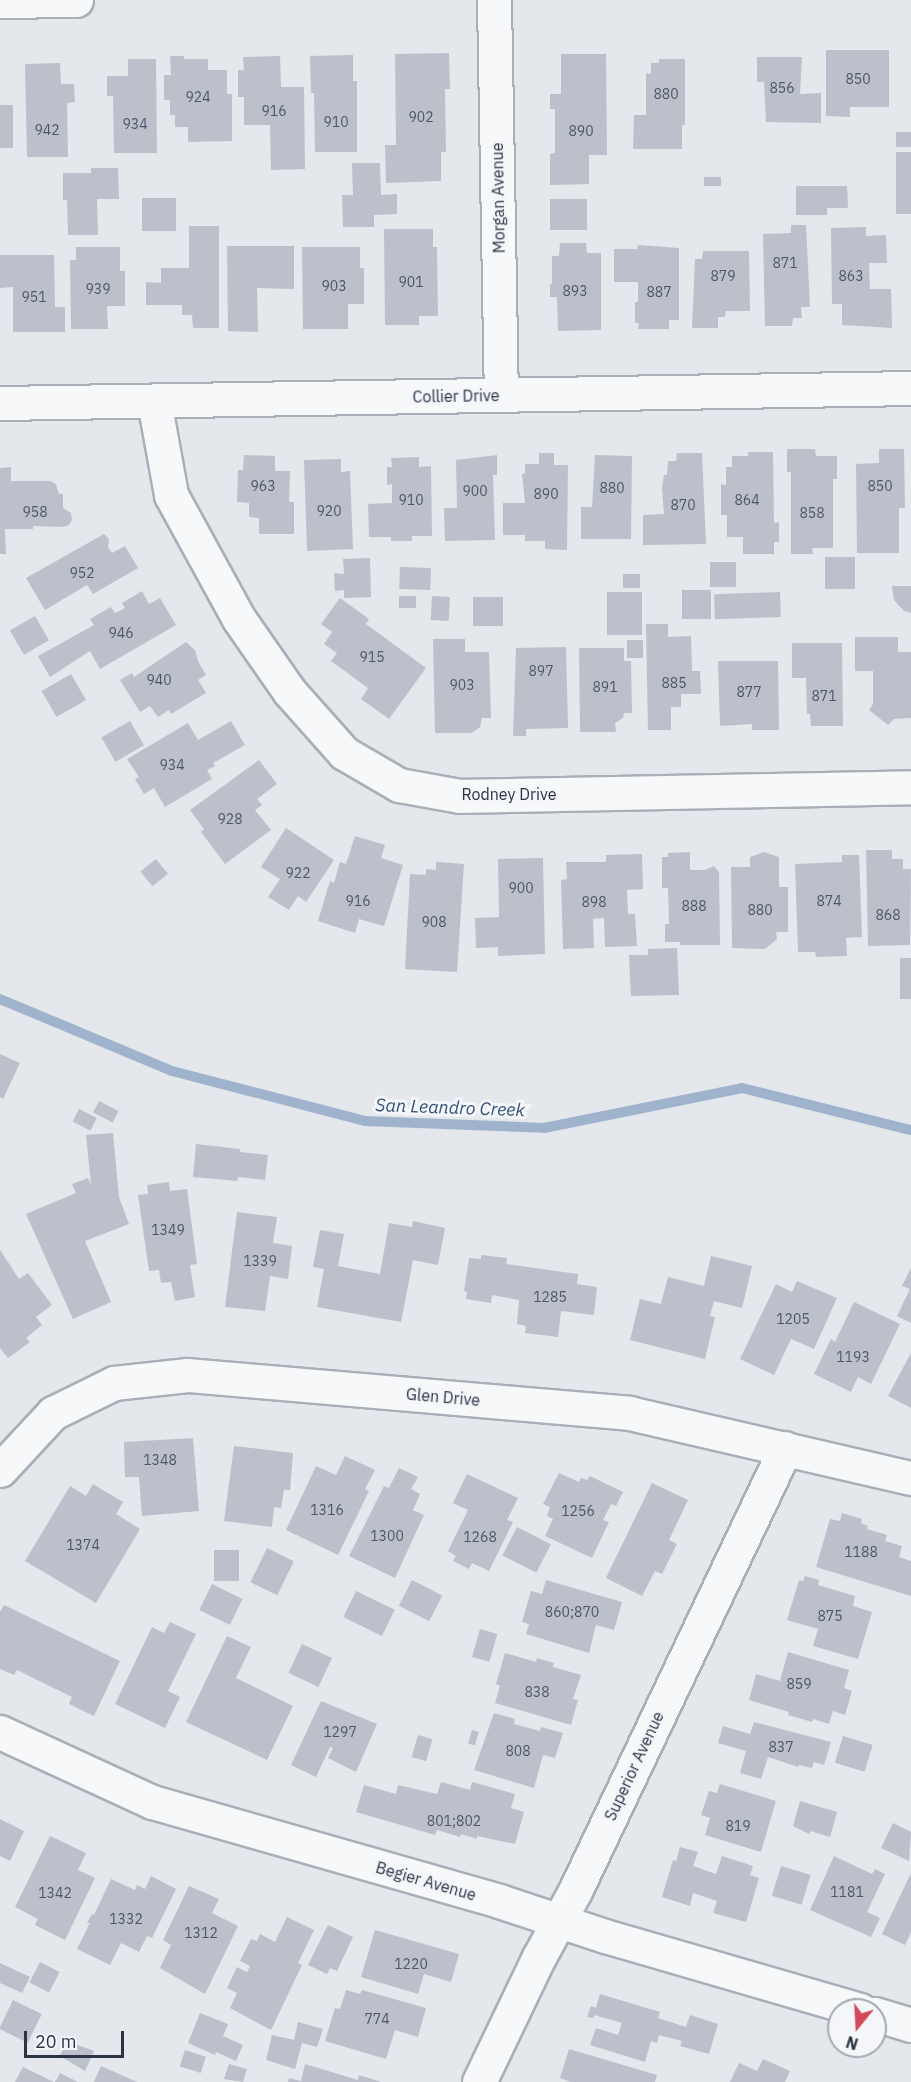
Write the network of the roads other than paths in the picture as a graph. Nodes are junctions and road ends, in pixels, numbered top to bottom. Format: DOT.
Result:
graph roads {
  1 [pos="76,0"];
  2 [pos="494,0"];
  3 [pos="0,1"];
  4 [pos="911,388"];
  5 [pos="501,395"];
  6 [pos="154,401"];
  7 [pos="0,403"];
  8 [pos="911,787"];
  9 [pos="784,1448"];
  10 [pos="0,1470"];
  11 [pos="911,1478"];
  12 [pos="0,1732"];
  13 [pos="559,1921"];
  14 [pos="827,2000"];
  15 [pos="887,2018"];
  16 [pos="911,2025"];
  17 [pos="479,2082"];
  1 -- 3 [label="street"];
  2 -- 5 [label="street, Morgan Avenue"];
  4 -- 5 [label="street, Collier Drive"];
  5 -- 6 [label="street, Collier Drive"];
  6 -- 7 [label="street, Collier Drive"];
  6 -- 8 [label="street, Rodney Drive"];
  9 -- 10 [label="street, Glen Drive"];
  9 -- 11 [label="street, Glen Drive"];
  9 -- 13 [label="street, Superior Avenue"];
  12 -- 13 [label="street, Begier Avenue"];
  13 -- 14 [label="street, Begier Avenue"];
  13 -- 17 [label="street, Superior Avenue"];
  15 -- 16 [label="street"];
}
